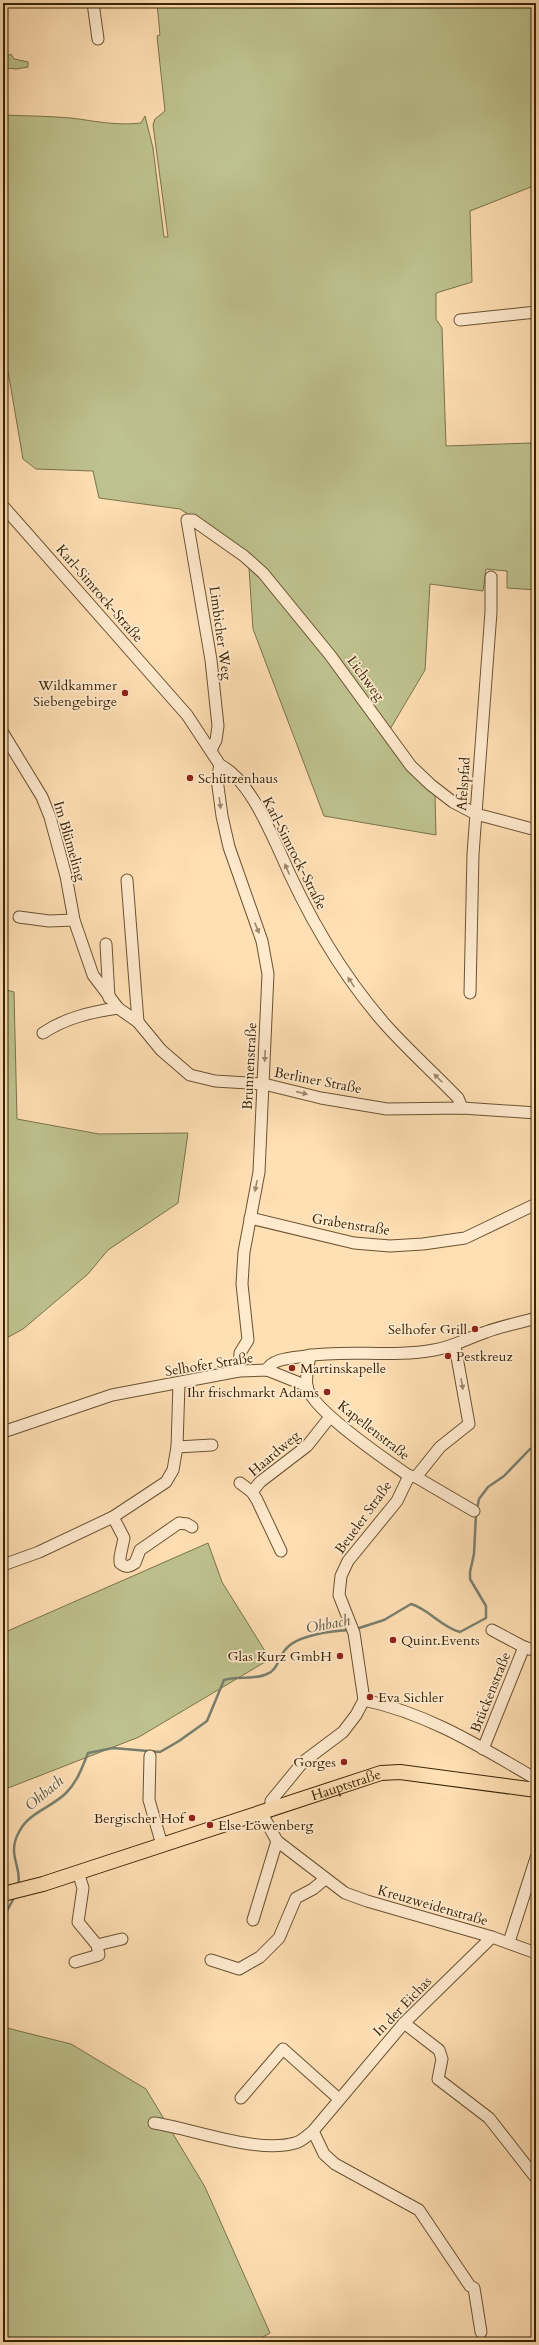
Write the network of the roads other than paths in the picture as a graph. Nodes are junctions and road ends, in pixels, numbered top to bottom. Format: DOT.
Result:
graph roads {
  1 [pos="93,3"];
  2 [pos="98,38"];
  3 [pos="536,312"];
  4 [pos="460,320"];
  5 [pos="3,506"];
  6 [pos="187,520"];
  7 [pos="491,577"];
  8 [pos="3,734"];
  9 [pos="211,750"];
  10 [pos="220,765"];
  11 [pos="476,814"];
  12 [pos="536,830"];
  13 [pos="128,880"];
  14 [pos="19,917"];
  15 [pos="74,920"];
  16 [pos="106,944"];
  17 [pos="470,993"];
  18 [pos="109,998"];
  19 [pos="118,1008"];
  20 [pos="138,1022"];
  21 [pos="43,1033"];
  22 [pos="264,1084"];
  23 [pos="464,1108"];
  24 [pos="536,1113"];
  25 [pos="536,1204"];
  26 [pos="250,1218"];
  27 [pos="536,1318"];
  28 [pos="455,1346"];
  29 [pos="310,1355"];
  30 [pos="267,1370"];
  31 [pos="239,1371"];
  32 [pos="179,1383"];
  33 [pos="307,1386"];
  34 [pos="330,1417"];
  35 [pos="3,1432"];
  36 [pos="212,1445"];
  37 [pos="177,1447"];
  38 [pos="412,1477"];
  39 [pos="240,1483"];
  40 [pos="252,1492"];
  41 [pos="474,1511"];
  42 [pos="113,1517"];
  43 [pos="192,1527"];
  44 [pos="282,1551"];
  45 [pos="3,1565"];
  46 [pos="492,1630"];
  47 [pos="524,1647"];
  48 [pos="536,1651"];
  49 [pos="364,1700"];
  50 [pos="484,1749"];
  51 [pos="150,1756"];
  52 [pos="536,1779"];
  53 [pos="536,1790"];
  54 [pos="266,1810"];
  55 [pos="277,1842"];
  56 [pos="162,1845"];
  57 [pos="536,1858"];
  58 [pos="78,1872"];
  59 [pos="325,1879"];
  60 [pos="6,1894"];
  61 [pos="253,1920"];
  62 [pos="492,1937"];
  63 [pos="122,1939"];
  64 [pos="509,1942"];
  65 [pos="97,1945"];
  66 [pos="536,1954"];
  67 [pos="211,1960"];
  68 [pos="75,1962"];
  69 [pos="404,2023"];
  70 [pos="241,2098"];
  71 [pos="339,2099"];
  72 [pos="154,2123"];
  73 [pos="313,2131"];
  74 [pos="536,2178"];
  75 [pos="481,2332"];
  1 -- 2 [label="street"];
  3 -- 4 [label="street"];
  5 -- 9 [label="street, Karl-Simrock-Straße"];
  6 -- 9 [label="street, Limbicher Weg"];
  6 -- 11 [label="street, Lichweg"];
  7 -- 11 [label="street, Afelspfad"];
  8 -- 15 [label="street, Im Blümeling"];
  9 -- 10 [label="street, Karl-Simrock-Straße"];
  10 -- 22 [label="street, Brunnenstraße, one-way"];
  23 -- 10 [label="street, Karl-Simrock-Straße, one-way"];
  11 -- 12 [label="street, Lichweg"];
  11 -- 17 [label="street, Afelspfad"];
  13 -- 20 [label="street"];
  14 -- 15 [label="street"];
  15 -- 18 [label="street, Im Blümeling"];
  16 -- 18 [label="street"];
  18 -- 19 [label="street, Im Blümeling"];
  19 -- 20 [label="street, Berliner Straße"];
  19 -- 21 [label="street"];
  20 -- 22 [label="street, Berliner Straße"];
  22 -- 23 [label="street, Berliner Straße, one-way"];
  22 -- 26 [label="street, Brunnenstraße, one-way"];
  23 -- 24 [label="street, Berliner Straße"];
  25 -- 26 [label="street, Grabenstraße"];
  26 -- 31 [label="street, Brunnenstraße"];
  27 -- 28 [label="street, Selhofer Straße"];
  28 -- 29 [label="street, Selhofer Straße"];
  28 -- 38 [label="street, Beueler Straße, one-way"];
  29 -- 30 [label="street, Selhofer Straße"];
  29 -- 33 [label="street"];
  30 -- 31 [label="street, Selhofer Straße"];
  30 -- 33 [label="street"];
  31 -- 32 [label="street, Selhofer Straße"];
  32 -- 35 [label="street, Selhofer Straße"];
  32 -- 37 [label="street"];
  33 -- 34 [label="street, Kapellenstraße"];
  34 -- 38 [label="street, Kapellenstraße"];
  34 -- 40 [label="street, Haardweg"];
  36 -- 37 [label="street"];
  37 -- 42 [label="street"];
  38 -- 41 [label="street"];
  38 -- 49 [label="street, Beueler Straße"];
  39 -- 40 [label="street, Haardweg"];
  40 -- 44 [label="street, Haardweg"];
  42 -- 43 [label="street"];
  42 -- 45 [label="street"];
  46 -- 47 [label="street, Brückenstraße"];
  47 -- 48 [label="street, Brückenstraße"];
  47 -- 50 [label="street, Brückenstraße"];
  49 -- 50 [label="street"];
  49 -- 54 [label="street"];
  50 -- 52 [label="street"];
  51 -- 56 [label="street"];
  53 -- 54 [label="main road, Hauptstraße"];
  54 -- 55 [label="street, Kreuzweidenstraße"];
  54 -- 56 [label="main road, Hauptstraße"];
  55 -- 59 [label="street, Kreuzweidenstraße"];
  55 -- 61 [label="street"];
  56 -- 58 [label="main road, Hauptstraße"];
  57 -- 64 [label="street"];
  58 -- 60 [label="main road, Hauptstraße"];
  58 -- 65 [label="street"];
  59 -- 62 [label="street, Kreuzweidenstraße"];
  59 -- 67 [label="street"];
  62 -- 64 [label="street, Kreuzweidenstraße"];
  62 -- 69 [label="street, In der Eichas"];
  63 -- 65 [label="street"];
  64 -- 66 [label="street, Kreuzweidenstraße"];
  65 -- 68 [label="street"];
  69 -- 71 [label="street, In der Eichas"];
  69 -- 74 [label="street"];
  70 -- 71 [label="street"];
  71 -- 73 [label="street, In der Eichas"];
  72 -- 73 [label="street, In der Eichas"];
  73 -- 75 [label="street"];
}
